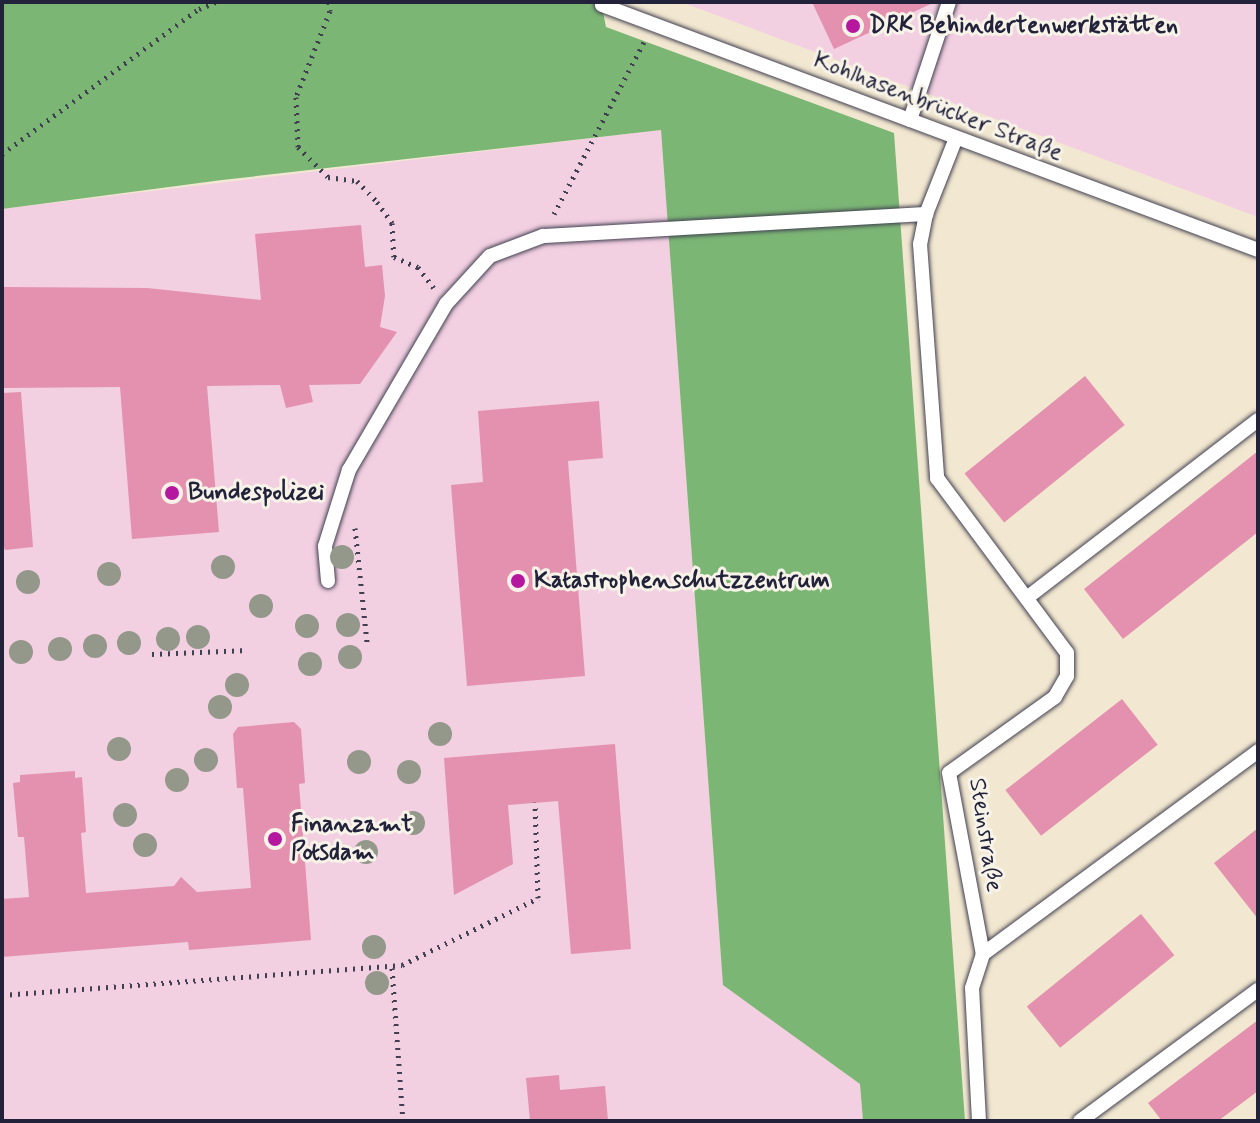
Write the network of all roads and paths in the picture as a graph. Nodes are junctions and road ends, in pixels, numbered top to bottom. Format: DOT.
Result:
graph roads {
  1 [pos="216,2"];
  2 [pos="329,2"];
  3 [pos="949,2"];
  4 [pos="602,5"];
  5 [pos="653,24"];
  6 [pos="910,120"];
  7 [pos="956,138"];
  8 [pos="2,154"];
  9 [pos="926,214"];
  10 [pos="543,236"];
  11 [pos="1258,250"];
  12 [pos="446,304"];
  13 [pos="1258,420"];
  14 [pos="354,516"];
  15 [pos="328,581"];
  16 [pos="1028,597"];
  17 [pos="367,643"];
  18 [pos="248,650"];
  19 [pos="152,654"];
  20 [pos="1258,751"];
  21 [pos="535,802"];
  22 [pos="983,954"];
  23 [pos="392,968"];
  24 [pos="1258,990"];
  25 [pos="2,995"];
  26 [pos="403,1121"];
  27 [pos="979,1121"];
  28 [pos="1080,1121"];
  1 -- 8 [label="path"];
  2 -- 12 [label="path"];
  3 -- 6 [label="lane"];
  4 -- 5 [label="lane, Kohlhasenbrücker Straße"];
  5 -- 6 [label="lane, Kohlhasenbrücker Straße"];
  5 -- 10 [label="path"];
  6 -- 7 [label="lane, Kohlhasenbrücker Straße"];
  7 -- 9 [label="lane, Steinstraße"];
  7 -- 11 [label="lane, Kohlhasenbrücker Straße"];
  9 -- 10 [label="lane"];
  9 -- 16 [label="lane, Steinstraße"];
  10 -- 12 [label="lane"];
  12 -- 15 [label="lane"];
  13 -- 16 [label="lane"];
  14 -- 17 [label="path"];
  16 -- 22 [label="lane, Steinstraße"];
  18 -- 19 [label="path"];
  20 -- 22 [label="lane"];
  21 -- 23 [label="path"];
  22 -- 27 [label="lane, Steinstraße"];
  23 -- 25 [label="path"];
  23 -- 26 [label="path"];
  24 -- 28 [label="lane"];
}
